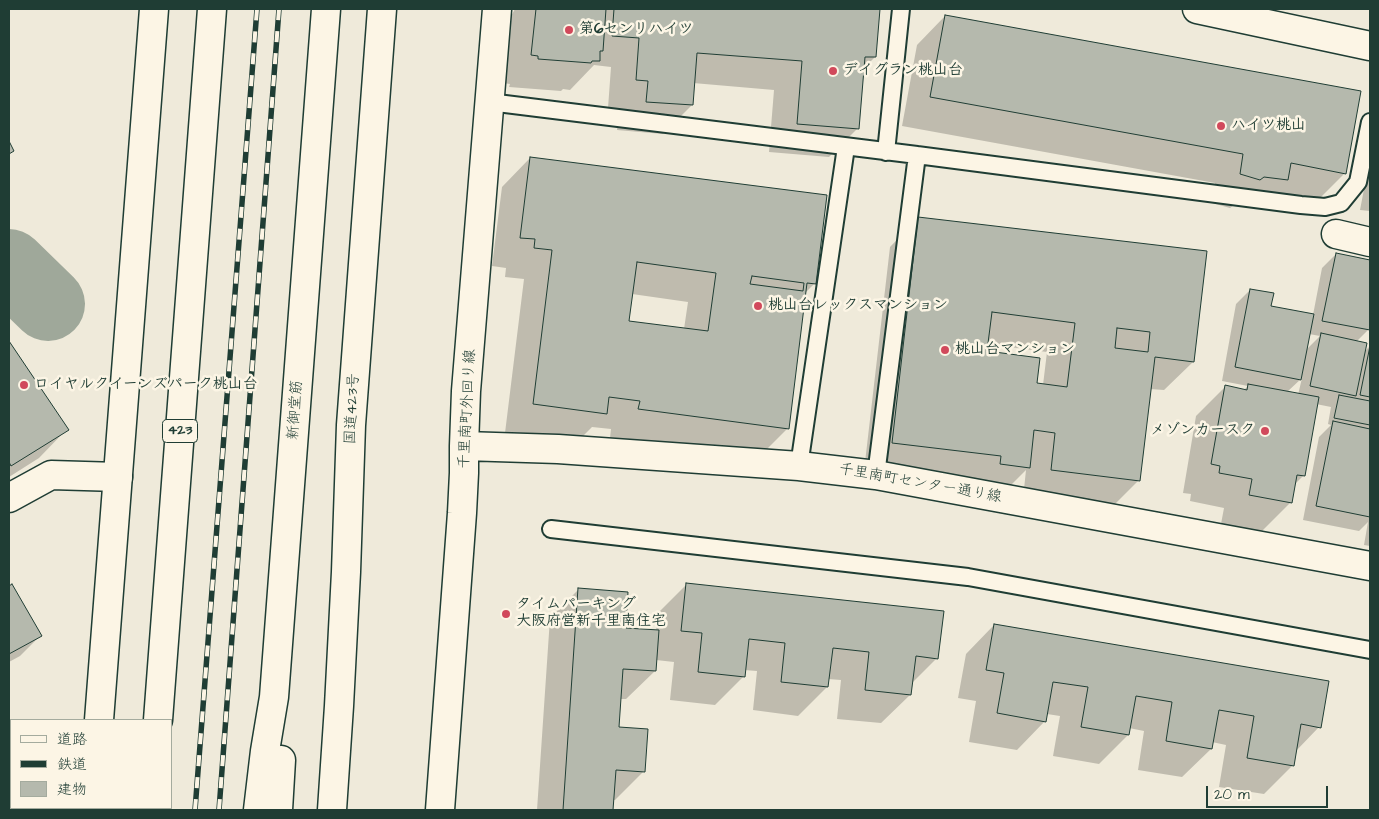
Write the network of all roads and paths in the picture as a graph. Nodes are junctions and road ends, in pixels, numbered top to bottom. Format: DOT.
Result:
graph roads {
  1 [pos="154,9"];
  2 [pos="212,9"];
  3 [pos="326,9"];
  4 [pos="382,9"];
  5 [pos="497,9"];
  6 [pos="901,9"];
  7 [pos="1196,9"];
  8 [pos="1370,46"];
  9 [pos="489,102"];
  10 [pos="1370,122"];
  11 [pos="846,147"];
  12 [pos="886,152"];
  13 [pos="917,155"];
  14 [pos="1336,234"];
  15 [pos="1370,242"];
  16 [pos="464,446"];
  17 [pos="799,466"];
  18 [pos="876,475"];
  19 [pos="118,477"];
  20 [pos="9,498"];
  21 [pos="551,529"];
  22 [pos="1370,566"];
  23 [pos="1370,650"];
  24 [pos="274,697"];
  25 [pos="99,719"];
  26 [pos="158,719"];
  27 [pos="258,810"];
  28 [pos="278,810"];
  29 [pos="332,810"];
  30 [pos="440,810"];
  1 -- 19 [label="main road"];
  2 -- 26 [label="main road, 423"];
  3 -- 24 [label="main road, 新御堂筋"];
  4 -- 29 [label="main road, 国道423号"];
  5 -- 9 [label="main road, 千里南町外回り線"];
  6 -- 12 [label="lane"];
  7 -- 8 [label="main road"];
  9 -- 11 [label="lane"];
  9 -- 16 [label="main road, 千里南町外回り線"];
  10 -- 13 [label="lane"];
  11 -- 12 [label="lane"];
  11 -- 17 [label="lane"];
  12 -- 13 [label="lane"];
  13 -- 18 [label="lane"];
  14 -- 15 [label="main road"];
  16 -- 17 [label="main road, 千里南町センター通り線"];
  16 -- 30 [label="main road, 千里南町外回り線"];
  17 -- 18 [label="main road, 千里南町センター通り線"];
  18 -- 22 [label="main road, 千里南町センター通り線"];
  19 -- 20 [label="main road"];
  19 -- 25 [label="main road"];
  21 -- 23 [label="lane"];
  24 -- 27 [label="main road, 新御堂筋"];
  24 -- 28 [label="main road"];
}
